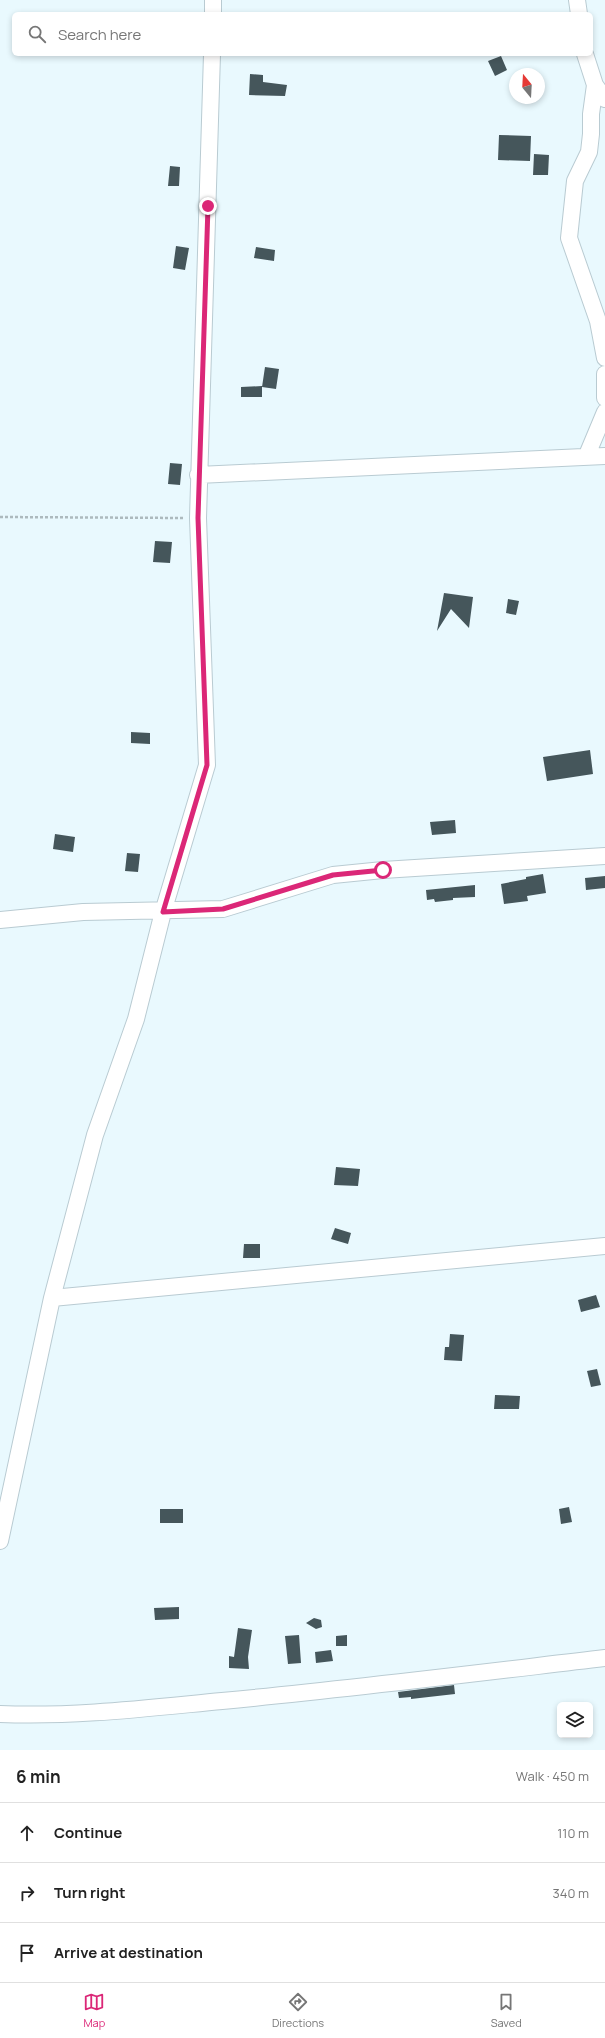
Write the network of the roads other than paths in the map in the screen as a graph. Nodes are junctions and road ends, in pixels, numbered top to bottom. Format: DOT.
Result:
graph roads {
  1 [pos="213,0"];
  2 [pos="577,0"];
  3 [pos="212,12"];
  4 [pos="579,12"];
  5 [pos="212,56"];
  6 [pos="586,56"];
  7 [pos="595,85"];
  8 [pos="605,99"];
  9 [pos="605,358"];
  10 [pos="605,374"];
  11 [pos="605,398"];
  12 [pos="605,412"];
  13 [pos="587,455"];
  14 [pos="605,456"];
  15 [pos="198,476"];
  16 [pos="605,856"];
  17 [pos="163,912"];
  18 [pos="0,920"];
  19 [pos="605,1246"];
  20 [pos="52,1298"];
  21 [pos="0,1541"];
  22 [pos="605,1658"];
  23 [pos="0,1714"];
  1 -- 3 [label="street"];
  2 -- 4 [label="street"];
  5 -- 15 [label="street"];
  6 -- 7 [label="street"];
  7 -- 8 [label="street"];
  7 -- 9 [label="street"];
  10 -- 11 [label="street"];
  12 -- 13 [label="street"];
  13 -- 14 [label="street"];
  13 -- 15 [label="street"];
  15 -- 17 [label="street"];
  16 -- 17 [label="street"];
  17 -- 18 [label="street"];
  17 -- 20 [label="street"];
  19 -- 20 [label="street"];
  20 -- 21 [label="street"];
  22 -- 23 [label="street"];
}
